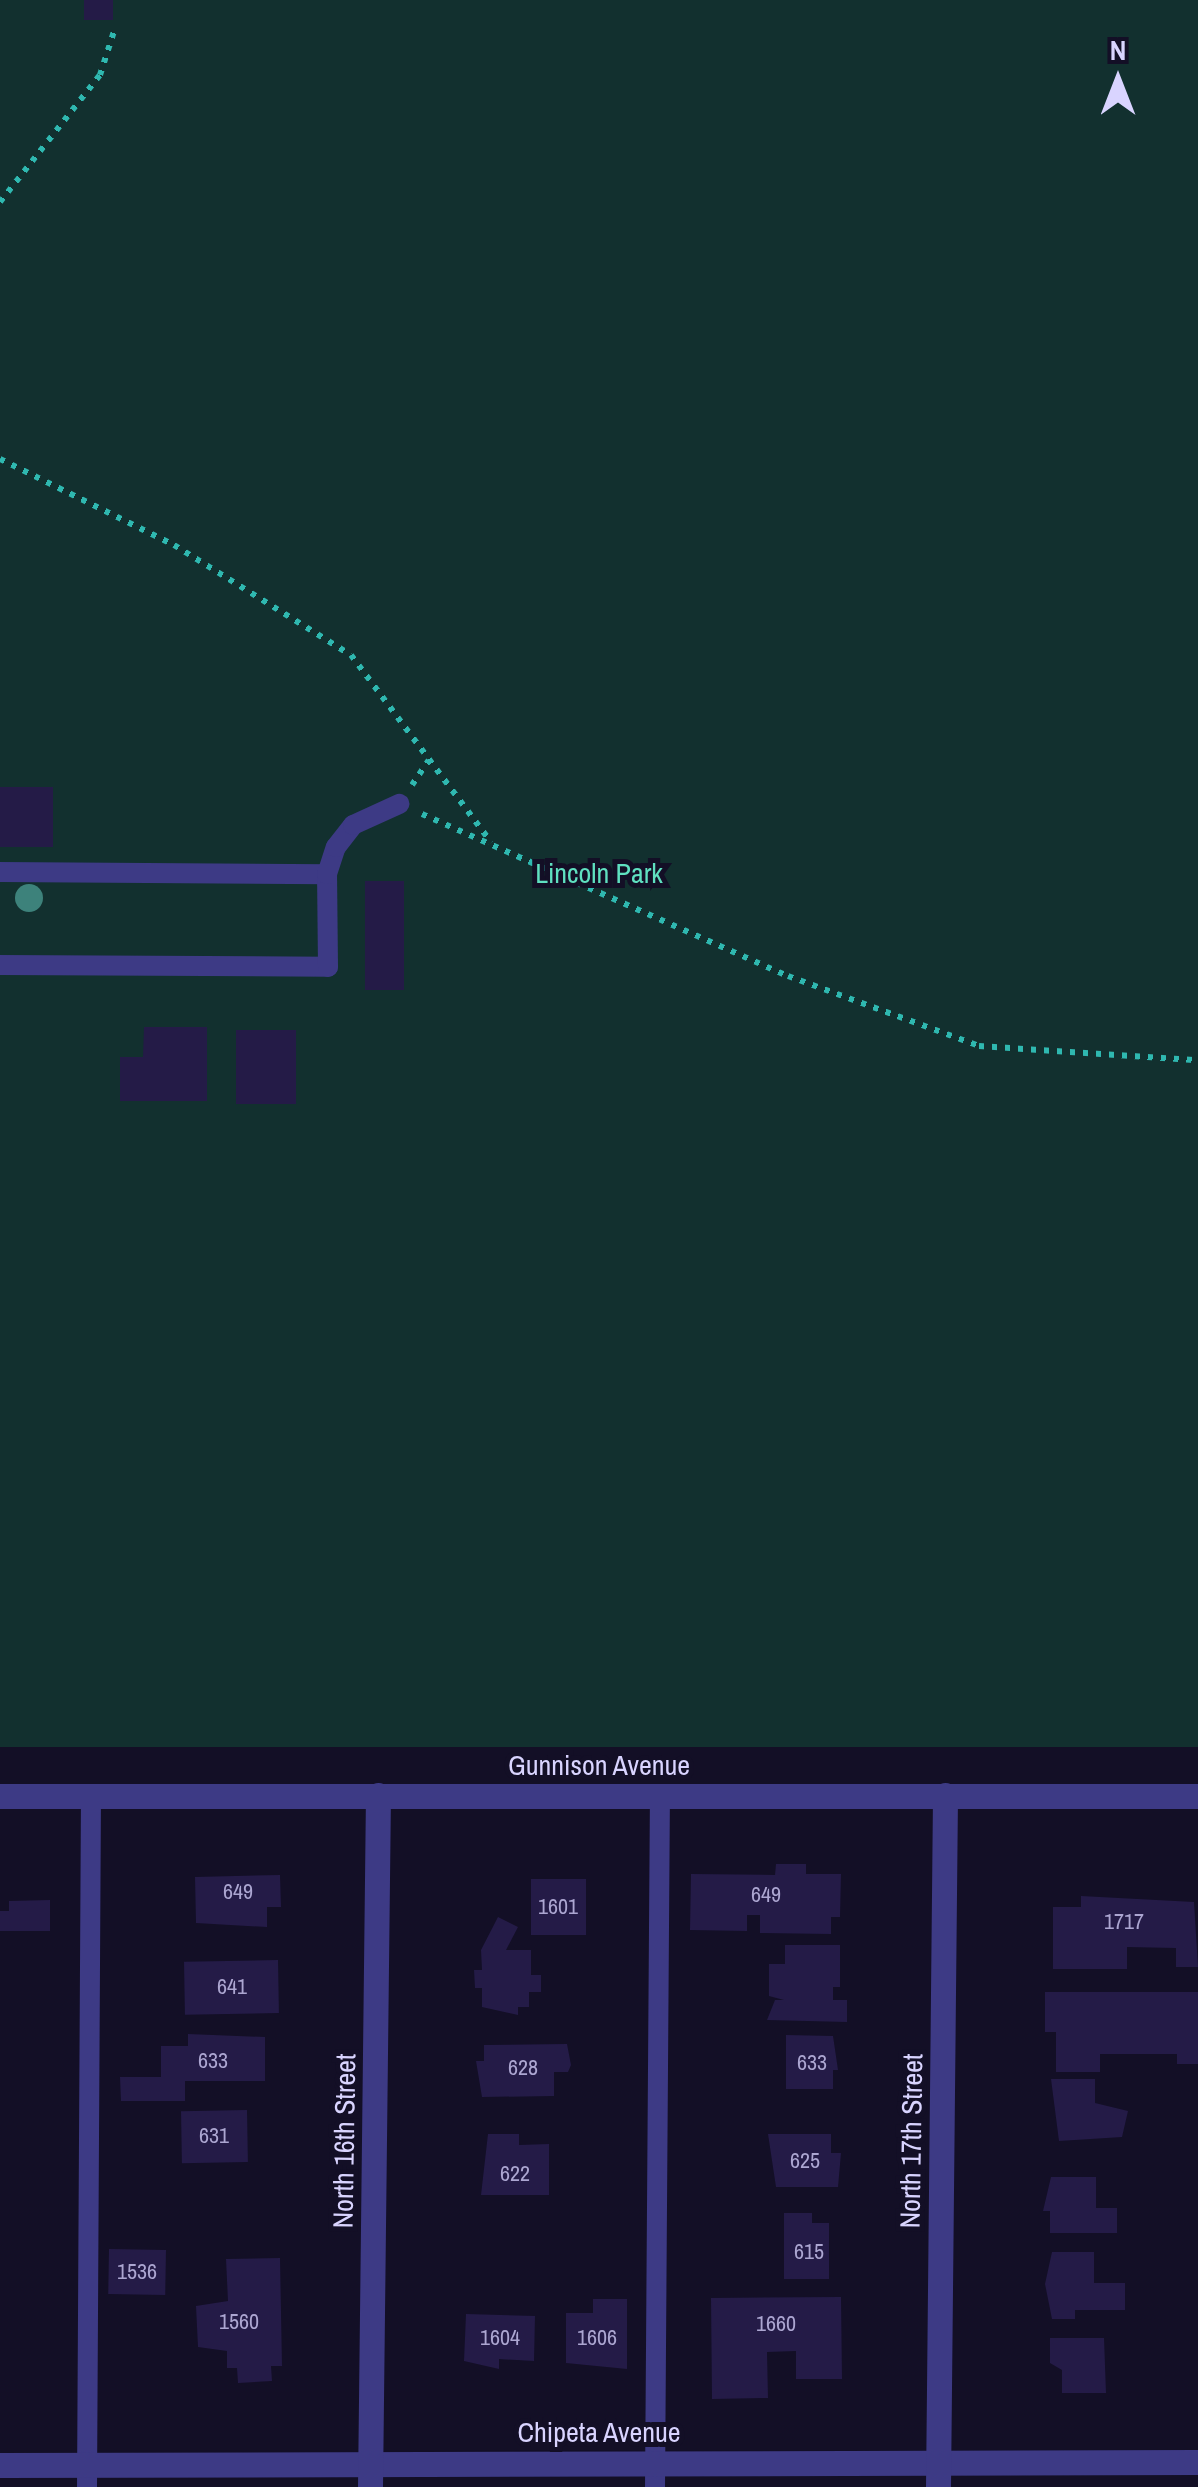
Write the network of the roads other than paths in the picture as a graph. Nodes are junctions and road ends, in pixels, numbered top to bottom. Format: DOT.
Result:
graph roads {
  1 [pos="399,804"];
  2 [pos="0,872"];
  3 [pos="327,874"];
  4 [pos="0,965"];
  5 [pos="378,1795"];
  6 [pos="660,1795"];
  7 [pos="945,1795"];
  8 [pos="0,1796"];
  9 [pos="91,1796"];
  10 [pos="1198,1796"];
  11 [pos="1198,2462"];
  12 [pos="0,2465"];
  13 [pos="655,2474"];
  14 [pos="370,2475"];
  15 [pos="87,2476"];
  16 [pos="938,2476"];
  1 -- 3 [label="lane"];
  2 -- 3 [label="lane"];
  3 -- 4 [label="lane"];
  5 -- 6 [label="street, Gunnison Avenue"];
  5 -- 9 [label="street, Gunnison Avenue"];
  5 -- 14 [label="street, North 16th Street"];
  6 -- 7 [label="street, Gunnison Avenue"];
  6 -- 13 [label="lane"];
  7 -- 10 [label="street, Gunnison Avenue"];
  7 -- 16 [label="street, North 17th Street"];
  8 -- 9 [label="street, Gunnison Avenue"];
  9 -- 15 [label="lane"];
  11 -- 16 [label="street, Chipeta Avenue"];
  12 -- 15 [label="street, Chipeta Avenue"];
  13 -- 14 [label="street, Chipeta Avenue"];
  13 -- 16 [label="street, Chipeta Avenue"];
  14 -- 15 [label="street, Chipeta Avenue"];
}
